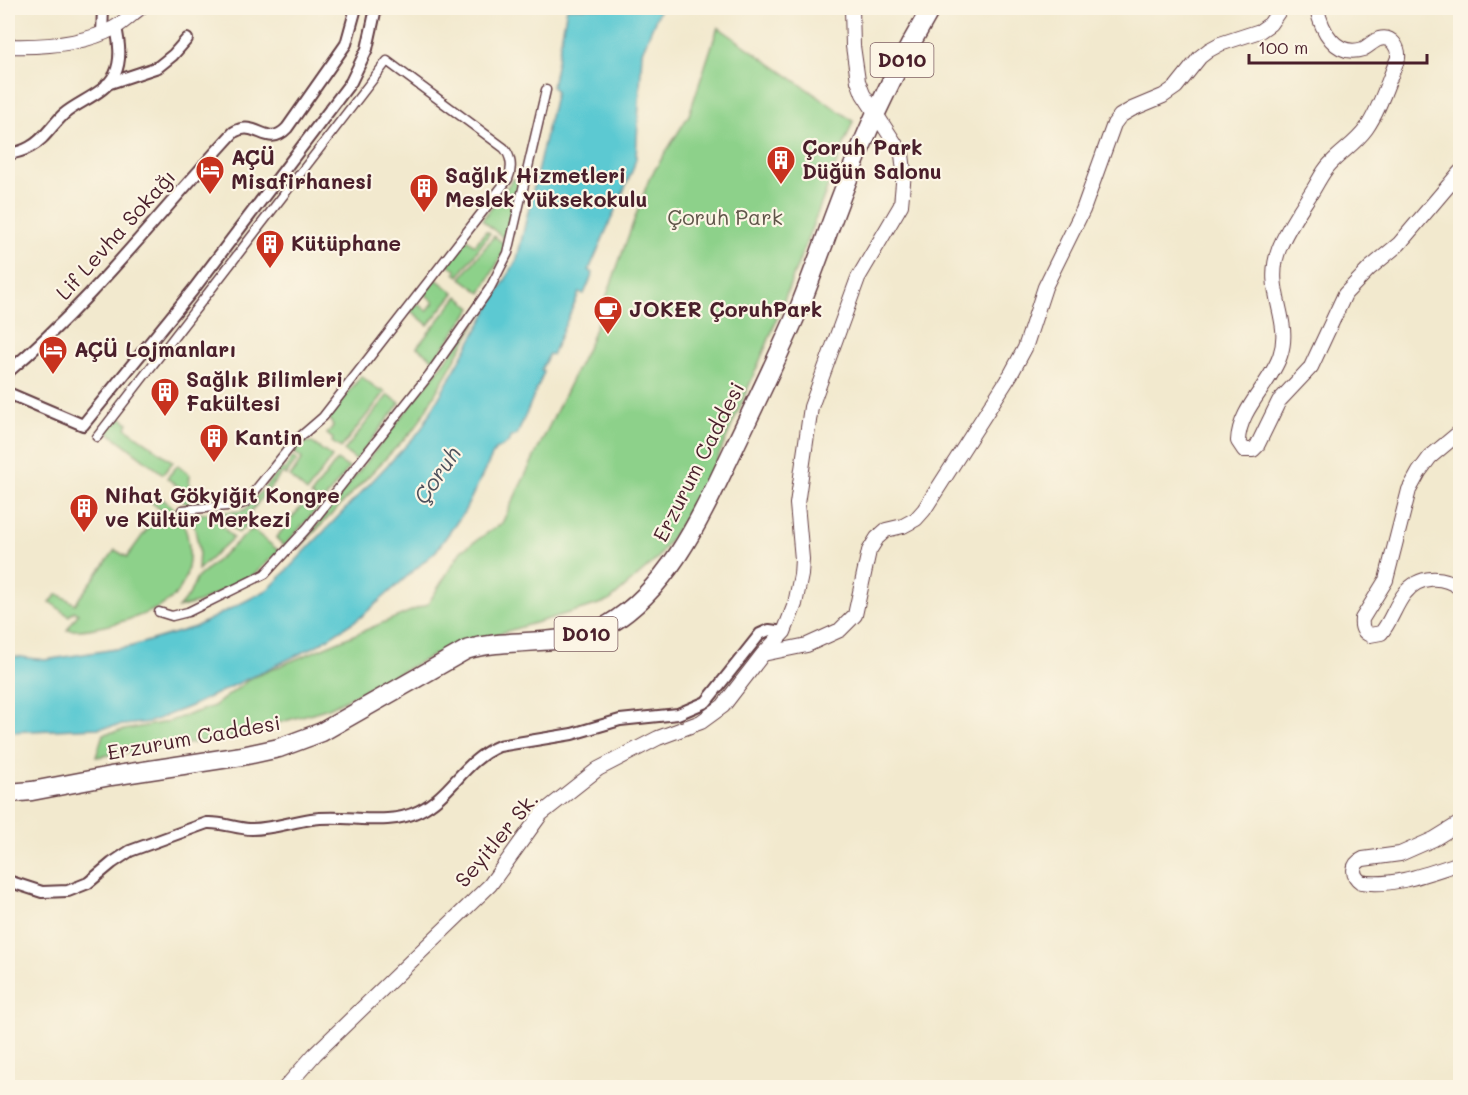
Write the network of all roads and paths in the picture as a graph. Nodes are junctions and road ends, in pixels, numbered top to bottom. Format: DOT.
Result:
graph roads {
  1 [pos="103,8"];
  2 [pos="140,8"];
  3 [pos="356,8"];
  4 [pos="376,8"];
  5 [pos="852,8"];
  6 [pos="931,8"];
  7 [pos="1281,8"];
  8 [pos="1317,8"];
  9 [pos="116,27"];
  10 [pos="102,34"];
  11 [pos="187,39"];
  12 [pos="8,46"];
  13 [pos="107,84"];
  14 [pos="546,90"];
  15 [pos="876,114"];
  16 [pos="8,154"];
  17 [pos="1461,172"];
  18 [pos="8,372"];
  19 [pos="8,393"];
  20 [pos="1461,432"];
  21 [pos="97,437"];
  22 [pos="182,510"];
  23 [pos="1461,588"];
  24 [pos="159,612"];
  25 [pos="784,632"];
  26 [pos="763,654"];
  27 [pos="8,793"];
  28 [pos="1461,824"];
  29 [pos="1461,863"];
  30 [pos="8,881"];
  31 [pos="285,1088"];
  1 -- 10 [label="street"];
  2 -- 9 [label="street"];
  3 -- 18 [label="street, Lif Levha Sokağı"];
  4 -- 19 [label="street"];
  5 -- 15 [label="street"];
  6 -- 15 [label="main road, D010"];
  7 -- 26 [label="street"];
  8 -- 17 [label="street"];
  9 -- 10 [label="street"];
  9 -- 13 [label="street"];
  10 -- 12 [label="street"];
  11 -- 13 [label="street"];
  13 -- 16 [label="street"];
  14 -- 24 [label="street"];
  15 -- 25 [label="street"];
  15 -- 27 [label="main road, Erzurum Caddesi / D010"];
  20 -- 23 [label="street"];
  21 -- 22 [label="street"];
  25 -- 26 [label="street, Seyitler Sk."];
  25 -- 30 [label="street"];
  26 -- 31 [label="street, Seyitler Sk."];
  28 -- 29 [label="street"];
}
